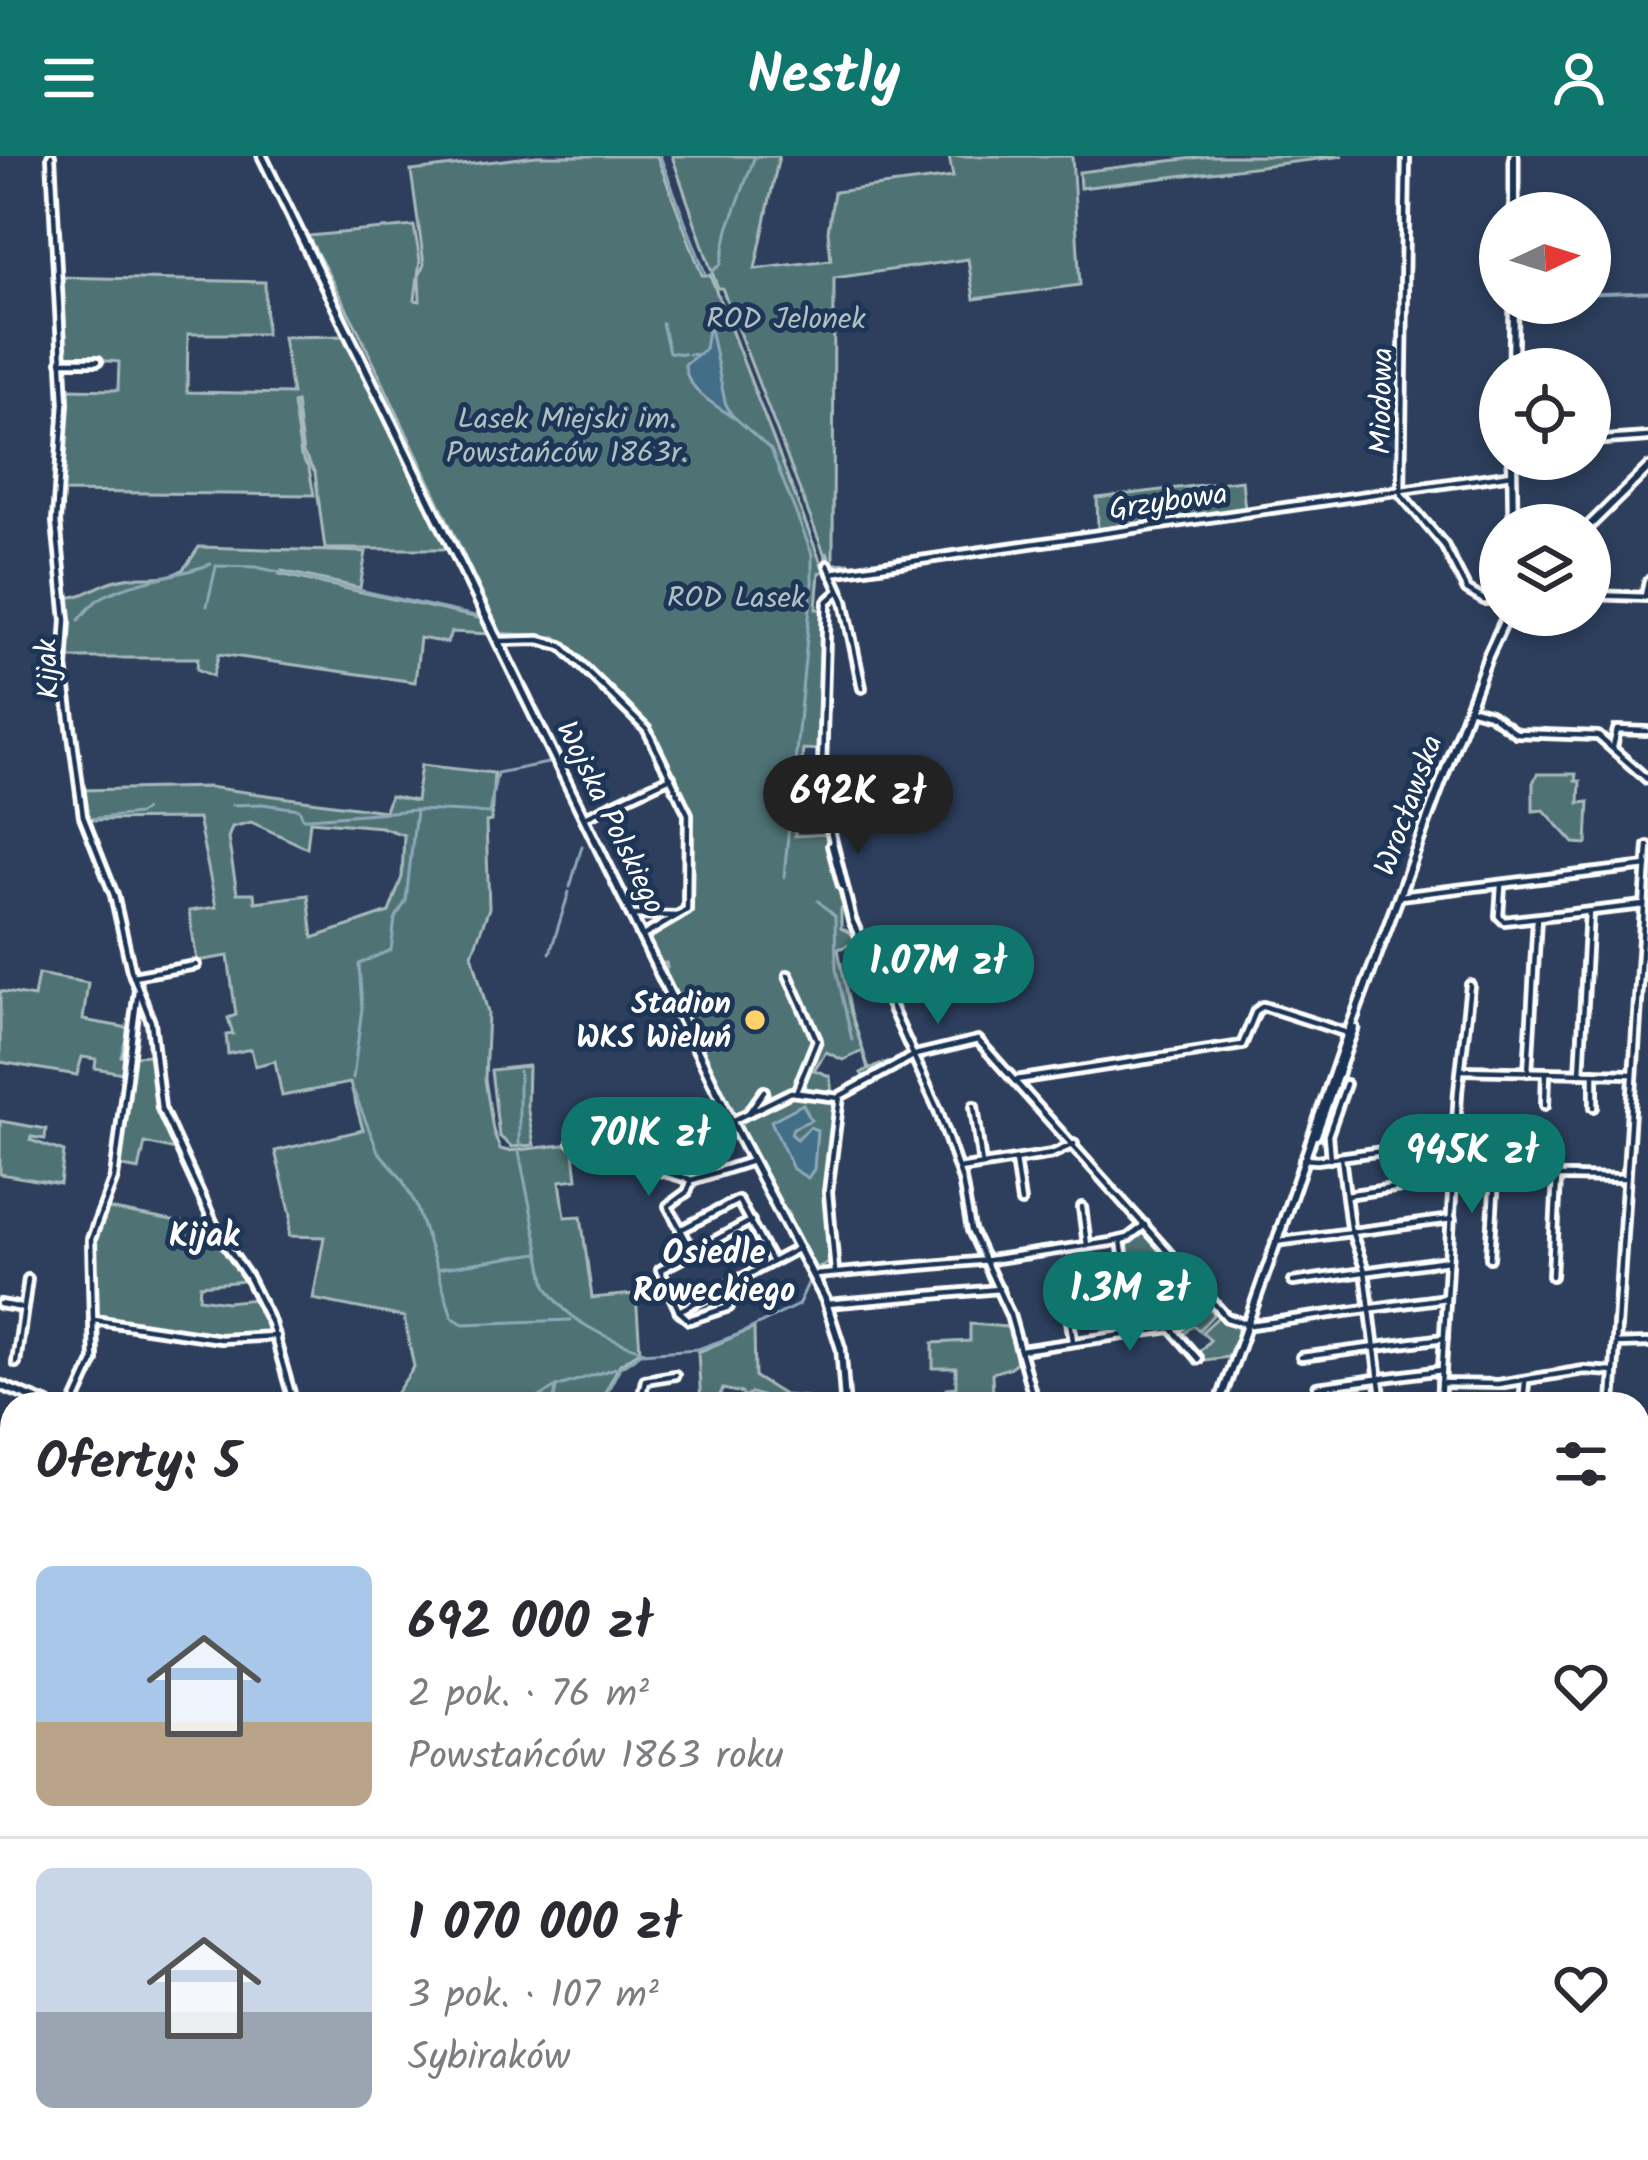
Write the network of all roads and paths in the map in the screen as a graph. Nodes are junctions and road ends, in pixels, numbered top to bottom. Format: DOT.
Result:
graph roads {
  1 [pos="51,156"];
  2 [pos="262,156"];
  3 [pos="1406,156"];
  4 [pos="1514,156"];
  5 [pos="1514,192"];
  6 [pos="61,361"];
  7 [pos="98,362"];
  8 [pos="1648,437"];
  9 [pos="1611,440"];
  10 [pos="1648,468"];
  11 [pos="1479,479"];
  12 [pos="1401,490"];
  13 [pos="1611,504"];
  14 [pos="1648,580"];
  15 [pos="839,591"];
  16 [pos="1611,596"];
  17 [pos="1479,597"];
  18 [pos="1647,597"];
  19 [pos="1498,636"];
  20 [pos="499,640"];
  21 [pos="862,688"];
  22 [pos="1469,708"];
  23 [pos="1646,731"];
  24 [pos="1612,748"];
  25 [pos="670,777"];
  26 [pos="1648,780"];
  27 [pos="585,818"];
  28 [pos="1648,846"];
  29 [pos="1647,866"];
  30 [pos="1501,886"];
  31 [pos="1400,896"];
  32 [pos="1644,905"];
  33 [pos="1589,912"];
  34 [pos="632,915"];
  35 [pos="682,916"];
  36 [pos="1537,918"];
  37 [pos="642,936"];
  38 [pos="196,965"];
  39 [pos="788,975"];
  40 [pos="133,976"];
  41 [pos="1470,985"];
  42 [pos="138,989"];
  43 [pos="1348,1036"];
  44 [pos="1634,1037"];
  45 [pos="1645,1038"];
  46 [pos="914,1055"];
  47 [pos="1462,1070"];
  48 [pos="1528,1072"];
  49 [pos="1546,1072"];
  50 [pos="1580,1072"];
  51 [pos="1594,1073"];
  52 [pos="1632,1074"];
  53 [pos="1016,1080"];
  54 [pos="1334,1085"];
  55 [pos="764,1091"];
  56 [pos="796,1092"];
  57 [pos="839,1098"];
  58 [pos="1544,1105"];
  59 [pos="974,1106"];
  60 [pos="1594,1107"];
  61 [pos="749,1112"];
  62 [pos="732,1121"];
  63 [pos="1456,1141"];
  64 [pos="572,1142"];
  65 [pos="1074,1144"];
  66 [pos="1341,1157"];
  67 [pos="1305,1159"];
  68 [pos="1330,1159"];
  69 [pos="1015,1160"];
  70 [pos="752,1161"];
  71 [pos="982,1165"];
  72 [pos="959,1169"];
  73 [pos="1455,1175"];
  74 [pos="1495,1176"];
  75 [pos="1558,1178"];
  76 [pos="1626,1178"];
  77 [pos="692,1180"];
  78 [pos="1441,1181"];
  79 [pos="1346,1195"];
  80 [pos="1021,1202"];
  81 [pos="1082,1207"];
  82 [pos="1452,1220"];
  83 [pos="751,1221"];
  84 [pos="1144,1226"];
  85 [pos="680,1230"];
  86 [pos="1352,1234"];
  87 [pos="1121,1240"];
  88 [pos="1276,1242"];
  89 [pos="1087,1245"];
  90 [pos="799,1248"];
  91 [pos="693,1252"];
  92 [pos="1490,1258"];
  93 [pos="985,1260"];
  94 [pos="1448,1260"];
  95 [pos="772,1262"];
  96 [pos="1620,1270"];
  97 [pos="1631,1270"];
  98 [pos="835,1271"];
  99 [pos="1365,1271"];
  100 [pos="814,1276"];
  101 [pos="1552,1276"];
  102 [pos="28,1279"];
  103 [pos="1293,1282"];
  104 [pos="723,1289"];
  105 [pos="999,1289"];
  106 [pos="1446,1298"];
  107 [pos="1067,1299"];
  108 [pos="1209,1300"];
  109 [pos="0,1304"];
  110 [pos="827,1304"];
  111 [pos="23,1308"];
  112 [pos="1370,1309"];
  113 [pos="679,1311"];
  114 [pos="94,1320"];
  115 [pos="1246,1325"];
  116 [pos="1171,1328"];
  117 [pos="1133,1333"];
  118 [pos="276,1336"];
  119 [pos="1444,1338"];
  120 [pos="1072,1341"];
  121 [pos="1648,1343"];
  122 [pos="1616,1344"];
  123 [pos="1375,1347"];
  124 [pos="1021,1349"];
  125 [pos="1301,1357"];
  126 [pos="1198,1359"];
  127 [pos="16,1363"];
  128 [pos="1442,1370"];
  129 [pos="1614,1372"];
  130 [pos="675,1375"];
  131 [pos="1378,1378"];
  132 [pos="1525,1382"];
  133 [pos="1442,1383"];
  134 [pos="1318,1387"];
  135 [pos="80,1392"];
  136 [pos="291,1392"];
  137 [pos="642,1392"];
  138 [pos="844,1392"];
  139 [pos="1032,1392"];
  140 [pos="1222,1392"];
  141 [pos="1380,1392"];
  142 [pos="1441,1392"];
  143 [pos="1524,1392"];
  144 [pos="1613,1392"];
  145 [pos="886,2160"];
  146 [pos="907,2160"];
  1 -- 6 [label="street, Kijak"];
  2 -- 20 [label="street, Wojska Polskiego"];
  3 -- 12 [label="street, Miodowa"];
  4 -- 5 [label="street"];
  6 -- 7 [label="street"];
  6 -- 40 [label="street, Kijak"];
  8 -- 9 [label="street"];
  10 -- 13 [label="street"];
  11 -- 12 [label="street, Grzybowa"];
  12 -- 15 [label="street, Grzybowa"];
  12 -- 17 [label="street, Miodowa"];
  14 -- 18 [label="street"];
  15 -- 21 [label="street"];
  15 -- 46 [label="street"];
  16 -- 18 [label="street"];
  19 -- 22 [label="street, Wrocławska"];
  20 -- 25 [label="street"];
  20 -- 27 [label="street, Wojska Polskiego"];
  22 -- 24 [label="street"];
  22 -- 31 [label="street, Wrocławska"];
  23 -- 24 [label="street"];
  24 -- 26 [label="street"];
  25 -- 27 [label="street"];
  25 -- 35 [label="street"];
  27 -- 34 [label="street, Wojska Polskiego"];
  28 -- 29 [label="street"];
  29 -- 30 [label="street"];
  29 -- 32 [label="street"];
  30 -- 31 [label="street"];
  30 -- 36 [label="street"];
  31 -- 43 [label="street, Wrocławska"];
  32 -- 33 [label="street"];
  32 -- 44 [label="street"];
  33 -- 36 [label="street"];
  33 -- 50 [label="street"];
  34 -- 35 [label="street"];
  34 -- 37 [label="street, Wojska Polskiego"];
  35 -- 37 [label="street"];
  36 -- 48 [label="street"];
  37 -- 62 [label="street, Wojska Polskiego"];
  38 -- 40 [label="street"];
  39 -- 56 [label="street"];
  40 -- 42 [label="street, Kijak"];
  41 -- 47 [label="street"];
  42 -- 114 [label="street"];
  42 -- 118 [label="street, Kijak"];
  43 -- 53 [label="street"];
  43 -- 54 [label="street, Wrocławska"];
  43 -- 67 [label="street"];
  44 -- 45 [label="street"];
  44 -- 52 [label="street"];
  46 -- 53 [label="street"];
  46 -- 57 [label="street"];
  46 -- 72 [label="street"];
  47 -- 48 [label="street"];
  47 -- 63 [label="street"];
  48 -- 49 [label="street"];
  49 -- 50 [label="street"];
  49 -- 58 [label="street"];
  50 -- 51 [label="street"];
  51 -- 52 [label="street"];
  51 -- 60 [label="street"];
  52 -- 76 [label="street"];
  53 -- 65 [label="street"];
  54 -- 67 [label="street, Wrocławska"];
  54 -- 68 [label="street"];
  55 -- 61 [label="street"];
  56 -- 57 [label="street"];
  56 -- 61 [label="street"];
  57 -- 98 [label="street"];
  59 -- 71 [label="street"];
  61 -- 62 [label="street"];
  62 -- 70 [label="street, Wojska Polskiego"];
  63 -- 66 [label="street"];
  63 -- 73 [label="street"];
  64 -- 77 [label="street"];
  65 -- 69 [label="street"];
  65 -- 84 [label="street"];
  66 -- 68 [label="street"];
  66 -- 79 [label="street"];
  67 -- 68 [label="street"];
  67 -- 88 [label="street"];
  69 -- 71 [label="street"];
  69 -- 80 [label="street"];
  70 -- 77 [label="street"];
  70 -- 90 [label="street, Wojska Polskiego"];
  71 -- 72 [label="street"];
  72 -- 93 [label="street"];
  73 -- 74 [label="street"];
  73 -- 82 [label="street"];
  74 -- 75 [label="street"];
  74 -- 92 [label="street"];
  75 -- 76 [label="street"];
  75 -- 101 [label="street"];
  76 -- 96 [label="street"];
  77 -- 85 [label="street"];
  78 -- 79 [label="street"];
  79 -- 86 [label="street"];
  81 -- 89 [label="street"];
  82 -- 86 [label="street"];
  82 -- 94 [label="street"];
  83 -- 85 [label="street"];
  83 -- 91 [label="street"];
  83 -- 95 [label="street"];
  84 -- 87 [label="street"];
  84 -- 108 [label="street"];
  85 -- 91 [label="street"];
  86 -- 88 [label="street"];
  86 -- 99 [label="street"];
  87 -- 89 [label="street"];
  87 -- 117 [label="street"];
  88 -- 115 [label="street"];
  89 -- 93 [label="street"];
  90 -- 95 [label="street"];
  90 -- 100 [label="street, Wojska Polskiego"];
  91 -- 113 [label="street"];
  93 -- 98 [label="street"];
  93 -- 105 [label="street"];
  94 -- 99 [label="street"];
  94 -- 106 [label="street"];
  95 -- 104 [label="street"];
  96 -- 97 [label="street"];
  96 -- 122 [label="street"];
  98 -- 100 [label="street"];
  99 -- 103 [label="street"];
  99 -- 112 [label="street"];
  100 -- 110 [label="street, Wojska Polskiego"];
  102 -- 111 [label="street"];
  104 -- 113 [label="street"];
  104 -- 113 [label="street"];
  105 -- 110 [label="street"];
  105 -- 124 [label="street"];
  106 -- 112 [label="street"];
  106 -- 119 [label="street"];
  107 -- 120 [label="street"];
  108 -- 115 [label="street"];
  108 -- 116 [label="street"];
  109 -- 111 [label="street"];
  110 -- 138 [label="street, Wojska Polskiego"];
  111 -- 127 [label="street"];
  112 -- 115 [label="street"];
  112 -- 123 [label="street"];
  114 -- 118 [label="street"];
  114 -- 135 [label="street"];
  115 -- 140 [label="street"];
  116 -- 117 [label="street"];
  116 -- 126 [label="street"];
  117 -- 120 [label="street"];
  118 -- 136 [label="street, Kijak"];
  119 -- 123 [label="street"];
  119 -- 128 [label="street"];
  120 -- 124 [label="street"];
  121 -- 122 [label="street"];
  122 -- 129 [label="street"];
  123 -- 125 [label="street"];
  123 -- 131 [label="street"];
  124 -- 139 [label="street"];
  128 -- 131 [label="street"];
  128 -- 133 [label="street"];
  129 -- 132 [label="street"];
  129 -- 144 [label="street"];
  130 -- 137 [label="street"];
  131 -- 134 [label="street"];
  131 -- 141 [label="street"];
  132 -- 133 [label="street"];
  132 -- 143 [label="street"];
  133 -- 142 [label="street"];
  145 -- 146 [label="street"];
}
